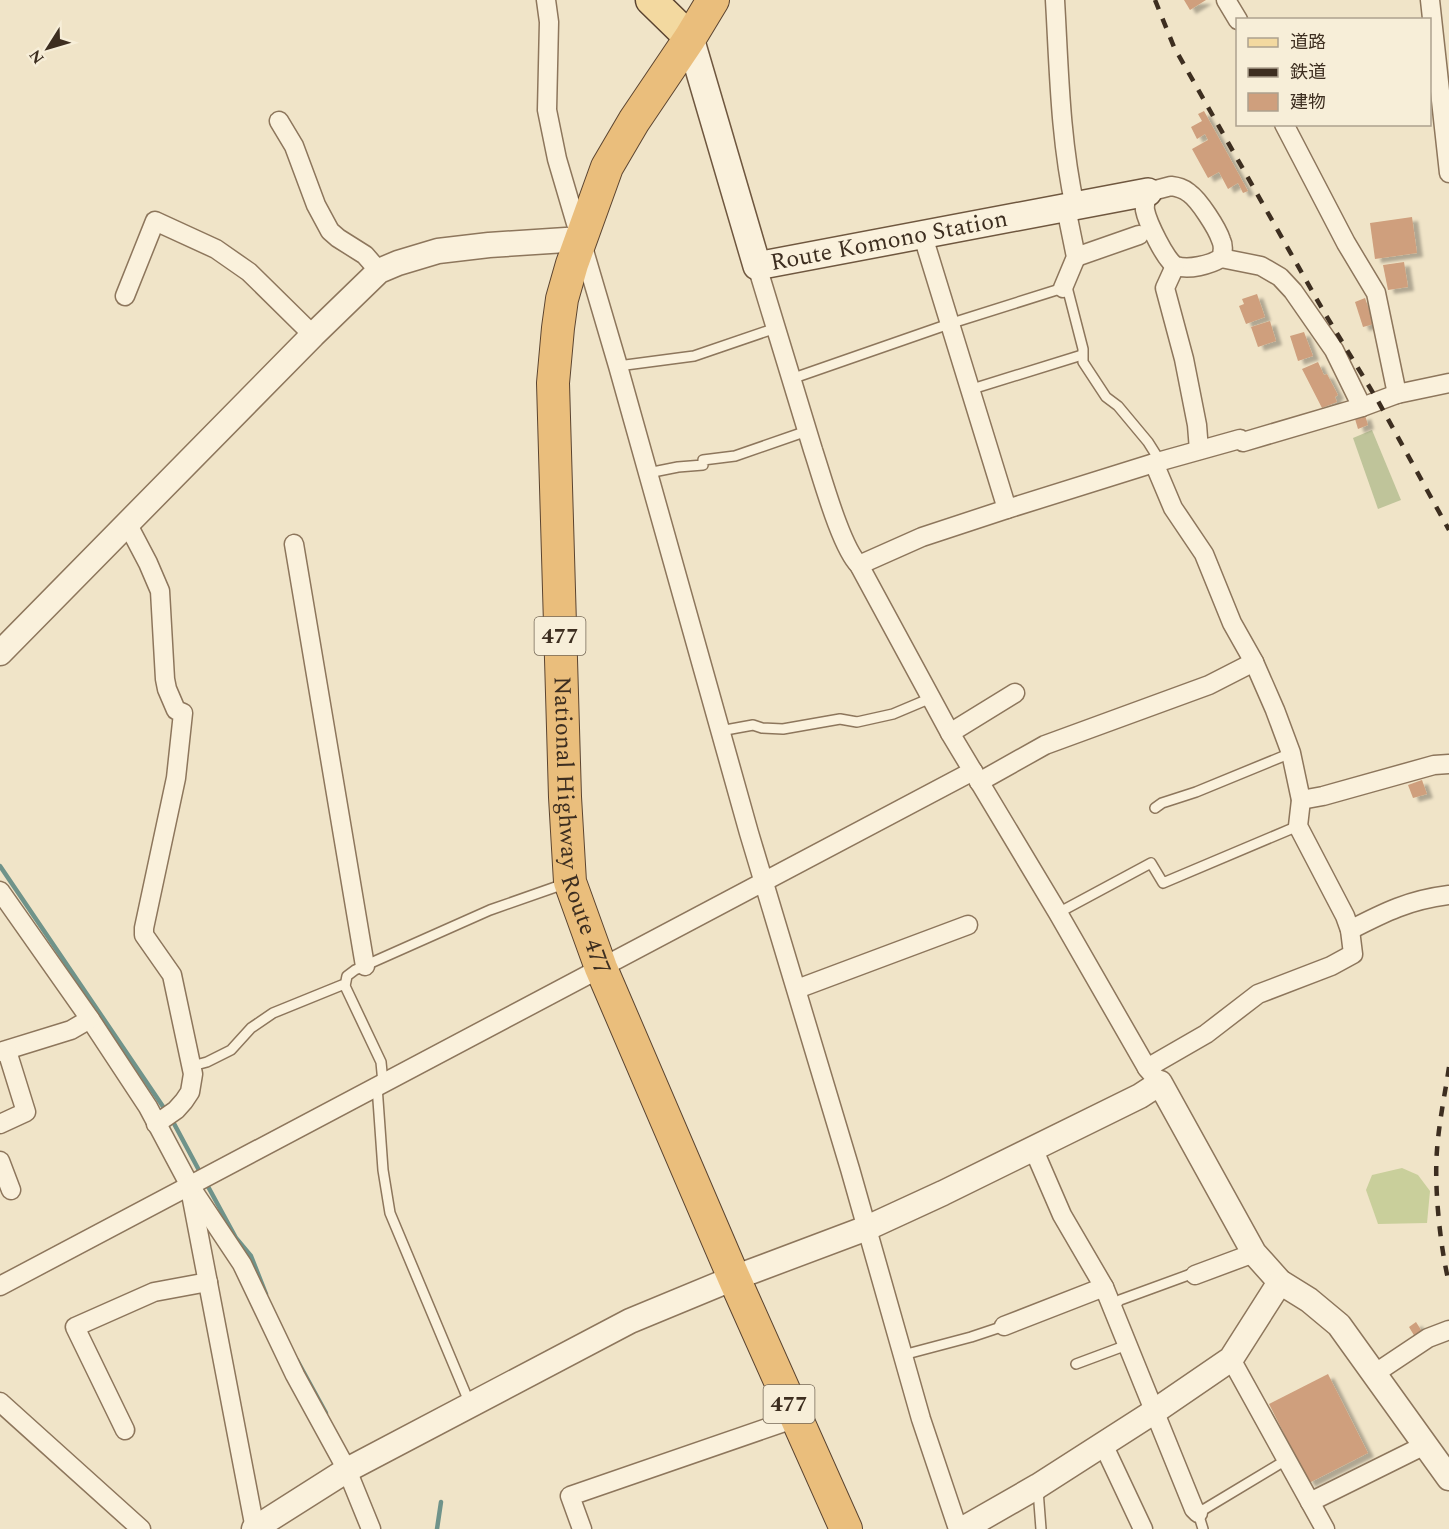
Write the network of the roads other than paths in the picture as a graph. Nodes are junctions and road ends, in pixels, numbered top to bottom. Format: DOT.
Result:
graph roads {
  1 [pos="546,0"];
  2 [pos="651,0"];
  3 [pos="713,0"];
  4 [pos="1055,0"];
  5 [pos="1226,0"];
  6 [pos="1430,0"];
  7 [pos="1237,18"];
  8 [pos="690,38"];
  9 [pos="279,121"];
  10 [pos="1285,126"];
  11 [pos="1449,173"];
  12 [pos="1148,192"];
  13 [pos="1071,208"];
  14 [pos="922,233"];
  15 [pos="1138,236"];
  16 [pos="581,239"];
  17 [pos="1076,257"];
  18 [pos="1221,258"];
  19 [pos="757,266"];
  20 [pos="1175,266"];
  21 [pos="379,271"];
  22 [pos="1065,285"];
  23 [pos="125,296"];
  24 [pos="949,324"];
  25 [pos="776,328"];
  26 [pos="312,335"];
  27 [pos="1082,355"];
  28 [pos="618,366"];
  29 [pos="791,379"];
  30 [pos="1449,383"];
  31 [pos="969,390"];
  32 [pos="1396,394"];
  33 [pos="1362,407"];
  34 [pos="807,431"];
  35 [pos="1199,450"];
  36 [pos="1157,462"];
  37 [pos="648,473"];
  38 [pos="1007,509"];
  39 [pos="128,524"];
  40 [pos="294,544"];
  41 [pos="859,565"];
  42 [pos="0,653"];
  43 [pos="1254,662"];
  44 [pos="1015,693"];
  45 [pos="931,698"];
  46 [pos="720,731"];
  47 [pos="950,733"];
  48 [pos="1291,753"];
  49 [pos="1449,764"];
  50 [pos="976,777"];
  51 [pos="1301,800"];
  52 [pos="1155,808"];
  53 [pos="1298,826"];
  54 [pos="764,881"];
  55 [pos="570,882"];
  56 [pos="0,891"];
  57 [pos="1449,895"];
  58 [pos="1058,913"];
  59 [pos="968,925"];
  60 [pos="1350,930"];
  61 [pos="365,966"];
  62 [pos="601,968"];
  63 [pos="345,986"];
  64 [pos="797,989"];
  65 [pos="90,1020"];
  66 [pos="3,1051"];
  67 [pos="192,1066"];
  68 [pos="1153,1076"];
  69 [pos="380,1084"];
  70 [pos="165,1118"];
  71 [pos="0,1124"];
  72 [pos="1033,1148"];
  73 [pos="0,1161"];
  74 [pos="192,1185"];
  75 [pos="11,1190"];
  76 [pos="867,1228"];
  77 [pos="1254,1253"];
  78 [pos="1195,1275"];
  79 [pos="734,1278"];
  80 [pos="208,1282"];
  81 [pos="1280,1282"];
  82 [pos="0,1286"];
  83 [pos="1104,1287"];
  84 [pos="1113,1307"];
  85 [pos="1004,1326"];
  86 [pos="1449,1330"];
  87 [pos="1127,1345"];
  88 [pos="903,1355"];
  89 [pos="1231,1359"];
  90 [pos="1076,1364"];
  91 [pos="1374,1374"];
  92 [pos="0,1402"];
  93 [pos="471,1406"];
  94 [pos="1155,1411"];
  95 [pos="796,1418"];
  96 [pos="125,1430"];
  97 [pos="1103,1444"];
  98 [pos="1425,1444"];
  99 [pos="1286,1460"];
  100 [pos="347,1470"];
  101 [pos="1449,1478"];
  102 [pos="1038,1486"];
  103 [pos="1310,1502"];
  104 [pos="1200,1521"];
  105 [pos="141,1529"];
  106 [pos="255,1529"];
  107 [pos="371,1529"];
  108 [pos="582,1529"];
  109 [pos="846,1529"];
  110 [pos="960,1529"];
  111 [pos="1041,1529"];
  112 [pos="1143,1529"];
  113 [pos="1326,1529"];
  1 -- 16 [label="street"];
  2 -- 8 [label="main road"];
  3 -- 8 [label="highway, National Highway Route 477 / 477"];
  4 -- 13 [label="street"];
  5 -- 7 [label="street"];
  6 -- 11 [label="street"];
  8 -- 16 [label="highway, National Highway Route 477 / 477"];
  8 -- 19 [label="main road, Route Komono Station"];
  9 -- 21 [label="street"];
  10 -- 32 [label="street"];
  12 -- 13 [label="main road, Route Komono Station"];
  12 -- 18 [label="street"];
  12 -- 20 [label="street"];
  13 -- 14 [label="main road, Route Komono Station"];
  13 -- 17 [label="street"];
  14 -- 19 [label="main road, Route Komono Station"];
  14 -- 24 [label="street"];
  15 -- 17 [label="street"];
  16 -- 21 [label="street"];
  16 -- 28 [label="street"];
  16 -- 55 [label="highway, National Highway Route 477 / 477"];
  17 -- 22 [label="street"];
  18 -- 20 [label="street"];
  18 -- 33 [label="street"];
  19 -- 25 [label="street"];
  20 -- 35 [label="street"];
  21 -- 26 [label="street"];
  22 -- 24 [label="lane"];
  22 -- 27 [label="lane"];
  23 -- 26 [label="street"];
  24 -- 29 [label="lane"];
  24 -- 31 [label="street"];
  25 -- 28 [label="lane"];
  25 -- 29 [label="street"];
  26 -- 39 [label="street"];
  27 -- 31 [label="lane"];
  27 -- 36 [label="lane"];
  28 -- 37 [label="street"];
  29 -- 34 [label="street"];
  30 -- 32 [label="street"];
  31 -- 38 [label="street"];
  32 -- 33 [label="street"];
  33 -- 35 [label="street"];
  34 -- 37 [label="lane"];
  34 -- 41 [label="street"];
  35 -- 36 [label="street"];
  36 -- 38 [label="street"];
  36 -- 43 [label="street"];
  37 -- 46 [label="street"];
  38 -- 41 [label="street"];
  39 -- 42 [label="street"];
  39 -- 67 [label="street"];
  40 -- 61 [label="street"];
  41 -- 45 [label="street"];
  43 -- 48 [label="street"];
  43 -- 50 [label="street"];
  44 -- 47 [label="street"];
  45 -- 46 [label="lane"];
  45 -- 47 [label="street"];
  46 -- 54 [label="street"];
  47 -- 50 [label="street"];
  48 -- 51 [label="street"];
  48 -- 52 [label="lane"];
  49 -- 51 [label="street"];
  50 -- 54 [label="street"];
  50 -- 58 [label="street"];
  51 -- 53 [label="street"];
  53 -- 58 [label="lane"];
  53 -- 60 [label="street"];
  54 -- 62 [label="street"];
  54 -- 64 [label="street"];
  55 -- 61 [label="lane"];
  55 -- 62 [label="highway, National Highway Route 477 / 477"];
  56 -- 65 [label="street"];
  57 -- 60 [label="street"];
  58 -- 68 [label="street"];
  59 -- 64 [label="street"];
  60 -- 68 [label="street"];
  61 -- 63 [label="lane"];
  62 -- 69 [label="street"];
  62 -- 79 [label="highway, National Highway Route 477 / 477"];
  63 -- 67 [label="lane"];
  63 -- 69 [label="lane"];
  64 -- 76 [label="street"];
  65 -- 66 [label="street"];
  65 -- 70 [label="street"];
  66 -- 71 [label="street"];
  67 -- 70 [label="street"];
  68 -- 72 [label="street"];
  68 -- 77 [label="street"];
  69 -- 74 [label="street"];
  69 -- 93 [label="lane"];
  70 -- 74 [label="street"];
  72 -- 76 [label="street"];
  72 -- 83 [label="street"];
  73 -- 75 [label="street"];
  74 -- 80 [label="street"];
  74 -- 82 [label="street"];
  74 -- 100 [label="street"];
  76 -- 79 [label="street"];
  76 -- 88 [label="street"];
  77 -- 78 [label="street"];
  77 -- 81 [label="street"];
  78 -- 84 [label="lane"];
  79 -- 93 [label="street"];
  79 -- 95 [label="highway, National Highway Route 477 / 477"];
  80 -- 96 [label="street"];
  80 -- 106 [label="street"];
  81 -- 89 [label="street"];
  81 -- 91 [label="street"];
  83 -- 84 [label="street"];
  83 -- 85 [label="street"];
  84 -- 87 [label="street"];
  85 -- 88 [label="lane"];
  86 -- 91 [label="street"];
  87 -- 90 [label="lane"];
  87 -- 94 [label="street"];
  88 -- 110 [label="street"];
  89 -- 94 [label="street"];
  89 -- 99 [label="street"];
  91 -- 98 [label="street"];
  92 -- 105 [label="street"];
  93 -- 100 [label="street"];
  94 -- 97 [label="street"];
  94 -- 104 [label="street"];
  95 -- 108 [label="street"];
  95 -- 109 [label="highway, National Highway Route 477 / 477"];
  97 -- 102 [label="street"];
  97 -- 112 [label="street"];
  98 -- 101 [label="street"];
  98 -- 103 [label="street"];
  99 -- 103 [label="street"];
  99 -- 104 [label="lane"];
  100 -- 106 [label="street"];
  100 -- 107 [label="street"];
  102 -- 110 [label="street"];
  102 -- 111 [label="lane"];
  103 -- 113 [label="street"];
}
